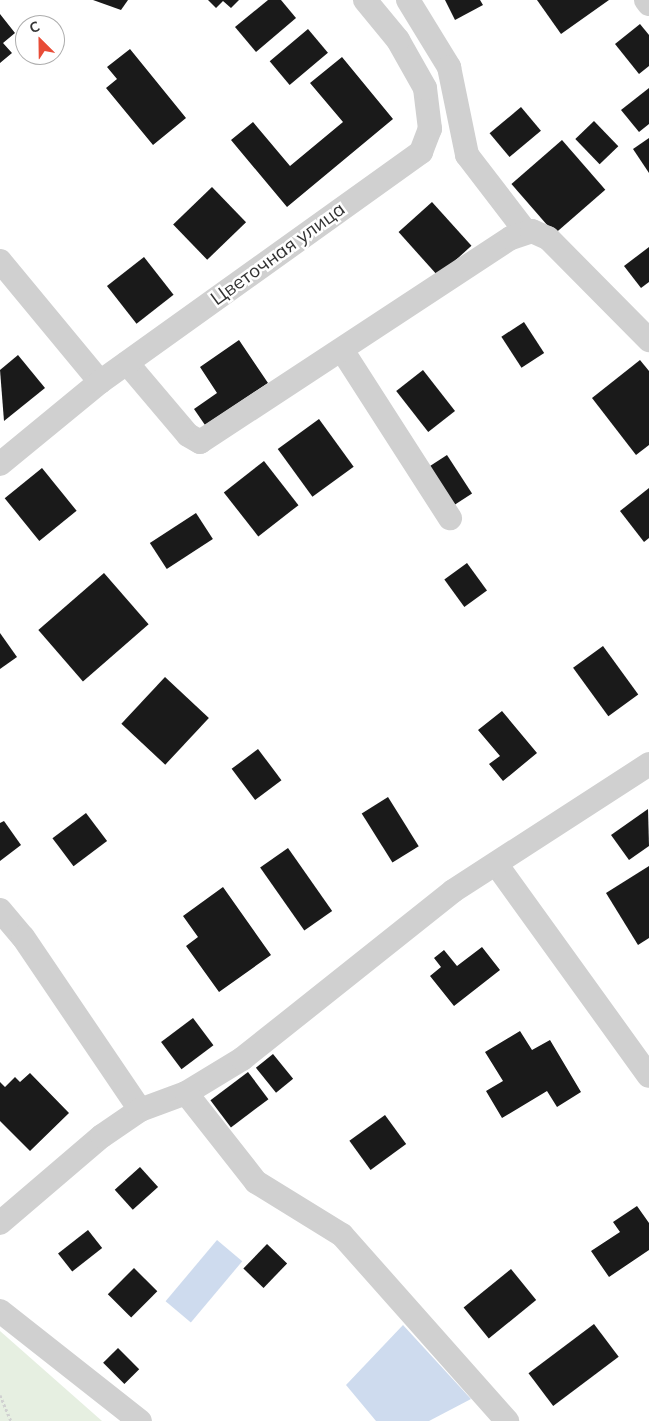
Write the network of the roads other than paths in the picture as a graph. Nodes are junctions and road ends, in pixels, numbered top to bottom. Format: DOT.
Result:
graph roads {
  1 [pos="364,0"];
  2 [pos="408,0"];
  3 [pos="646,0"];
  4 [pos="649,4"];
  5 [pos="526,232"];
  6 [pos="0,261"];
  7 [pos="649,340"];
  8 [pos="342,350"];
  9 [pos="127,363"];
  10 [pos="100,382"];
  11 [pos="0,464"];
  12 [pos="450,518"];
  13 [pos="649,764"];
  14 [pos="496,864"];
  15 [pos="0,910"];
  16 [pos="649,1076"];
  17 [pos="186,1093"];
  18 [pos="140,1110"];
  19 [pos="0,1223"];
  20 [pos="0,1311"];
  21 [pos="140,1421"];
  22 [pos="507,1421"];
  1 -- 9 [label="lane, Цветочная улица"];
  2 -- 5 [label="lane"];
  3 -- 4 [label="lane"];
  5 -- 7 [label="lane"];
  5 -- 8 [label="lane"];
  6 -- 10 [label="lane"];
  8 -- 9 [label="lane"];
  8 -- 12 [label="lane"];
  9 -- 10 [label="lane, Цветочная улица"];
  10 -- 11 [label="lane, Цветочная улица"];
  13 -- 14 [label="lane"];
  14 -- 16 [label="lane"];
  14 -- 17 [label="lane"];
  15 -- 18 [label="lane"];
  17 -- 18 [label="lane"];
  17 -- 22 [label="lane"];
  18 -- 19 [label="lane"];
  20 -- 21 [label="lane"];
}
